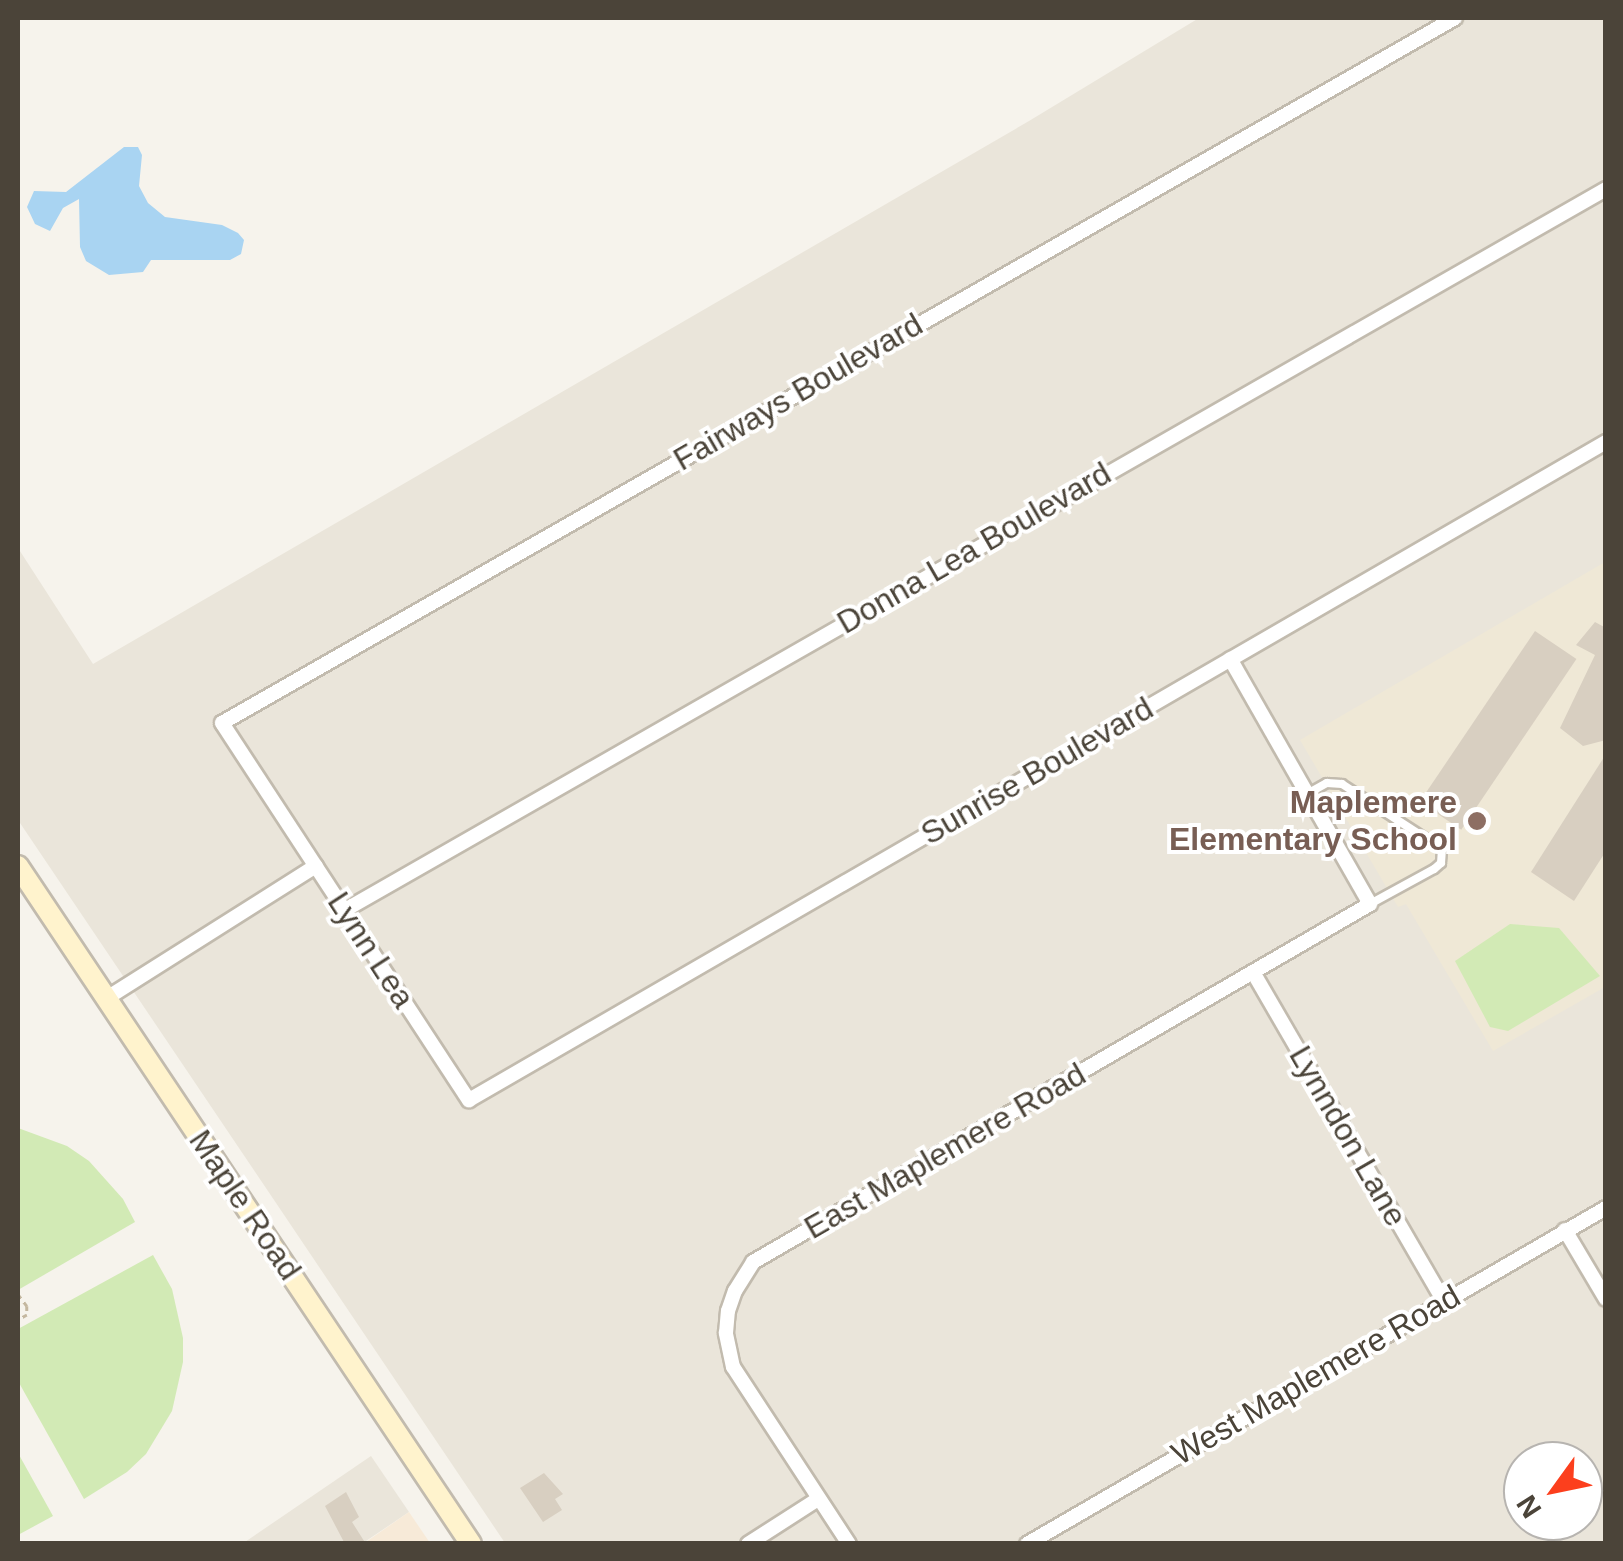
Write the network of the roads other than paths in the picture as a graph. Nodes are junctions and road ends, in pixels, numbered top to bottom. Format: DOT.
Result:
graph roads {
  1 [pos="1455,18"];
  2 [pos="1606,189"];
  3 [pos="1606,442"];
  4 [pos="1230,660"];
  5 [pos="1307,794"];
  6 [pos="272,800"];
  7 [pos="18,866"];
  8 [pos="316,866"];
  9 [pos="1370,904"];
  10 [pos="344,910"];
  11 [pos="1252,972"];
  12 [pos="107,998"];
  13 [pos="469,1100"];
  14 [pos="1606,1208"];
  15 [pos="1565,1230"];
  16 [pos="1606,1299"];
  17 [pos="1444,1301"];
  18 [pos="818,1499"];
  19 [pos="471,1544"];
  20 [pos="748,1544"];
  21 [pos="848,1544"];
  22 [pos="1027,1544"];
  1 -- 6 [label="street, Fairways Boulevard"];
  2 -- 10 [label="street, Donna Lea Boulevard"];
  3 -- 4 [label="street, Sunrise Boulevard"];
  4 -- 5 [label="street"];
  4 -- 13 [label="street, Sunrise Boulevard"];
  5 -- 9 [label="street"];
  5 -- 9 [label="lane"];
  6 -- 8 [label="street, Lynn Lea"];
  7 -- 12 [label="main road, Maple Road"];
  8 -- 10 [label="street, Lynn Lea"];
  8 -- 12 [label="street"];
  9 -- 11 [label="street, East Maplemere Road"];
  10 -- 13 [label="street, Lynn Lea"];
  11 -- 17 [label="street, Lynndon Lane"];
  11 -- 18 [label="street, East Maplemere Road"];
  12 -- 19 [label="main road, Maple Road"];
  14 -- 15 [label="street, West Maplemere Road"];
  15 -- 16 [label="street"];
  15 -- 17 [label="street, West Maplemere Road"];
  17 -- 22 [label="street, West Maplemere Road"];
  18 -- 20 [label="street"];
  18 -- 21 [label="street"];
}
